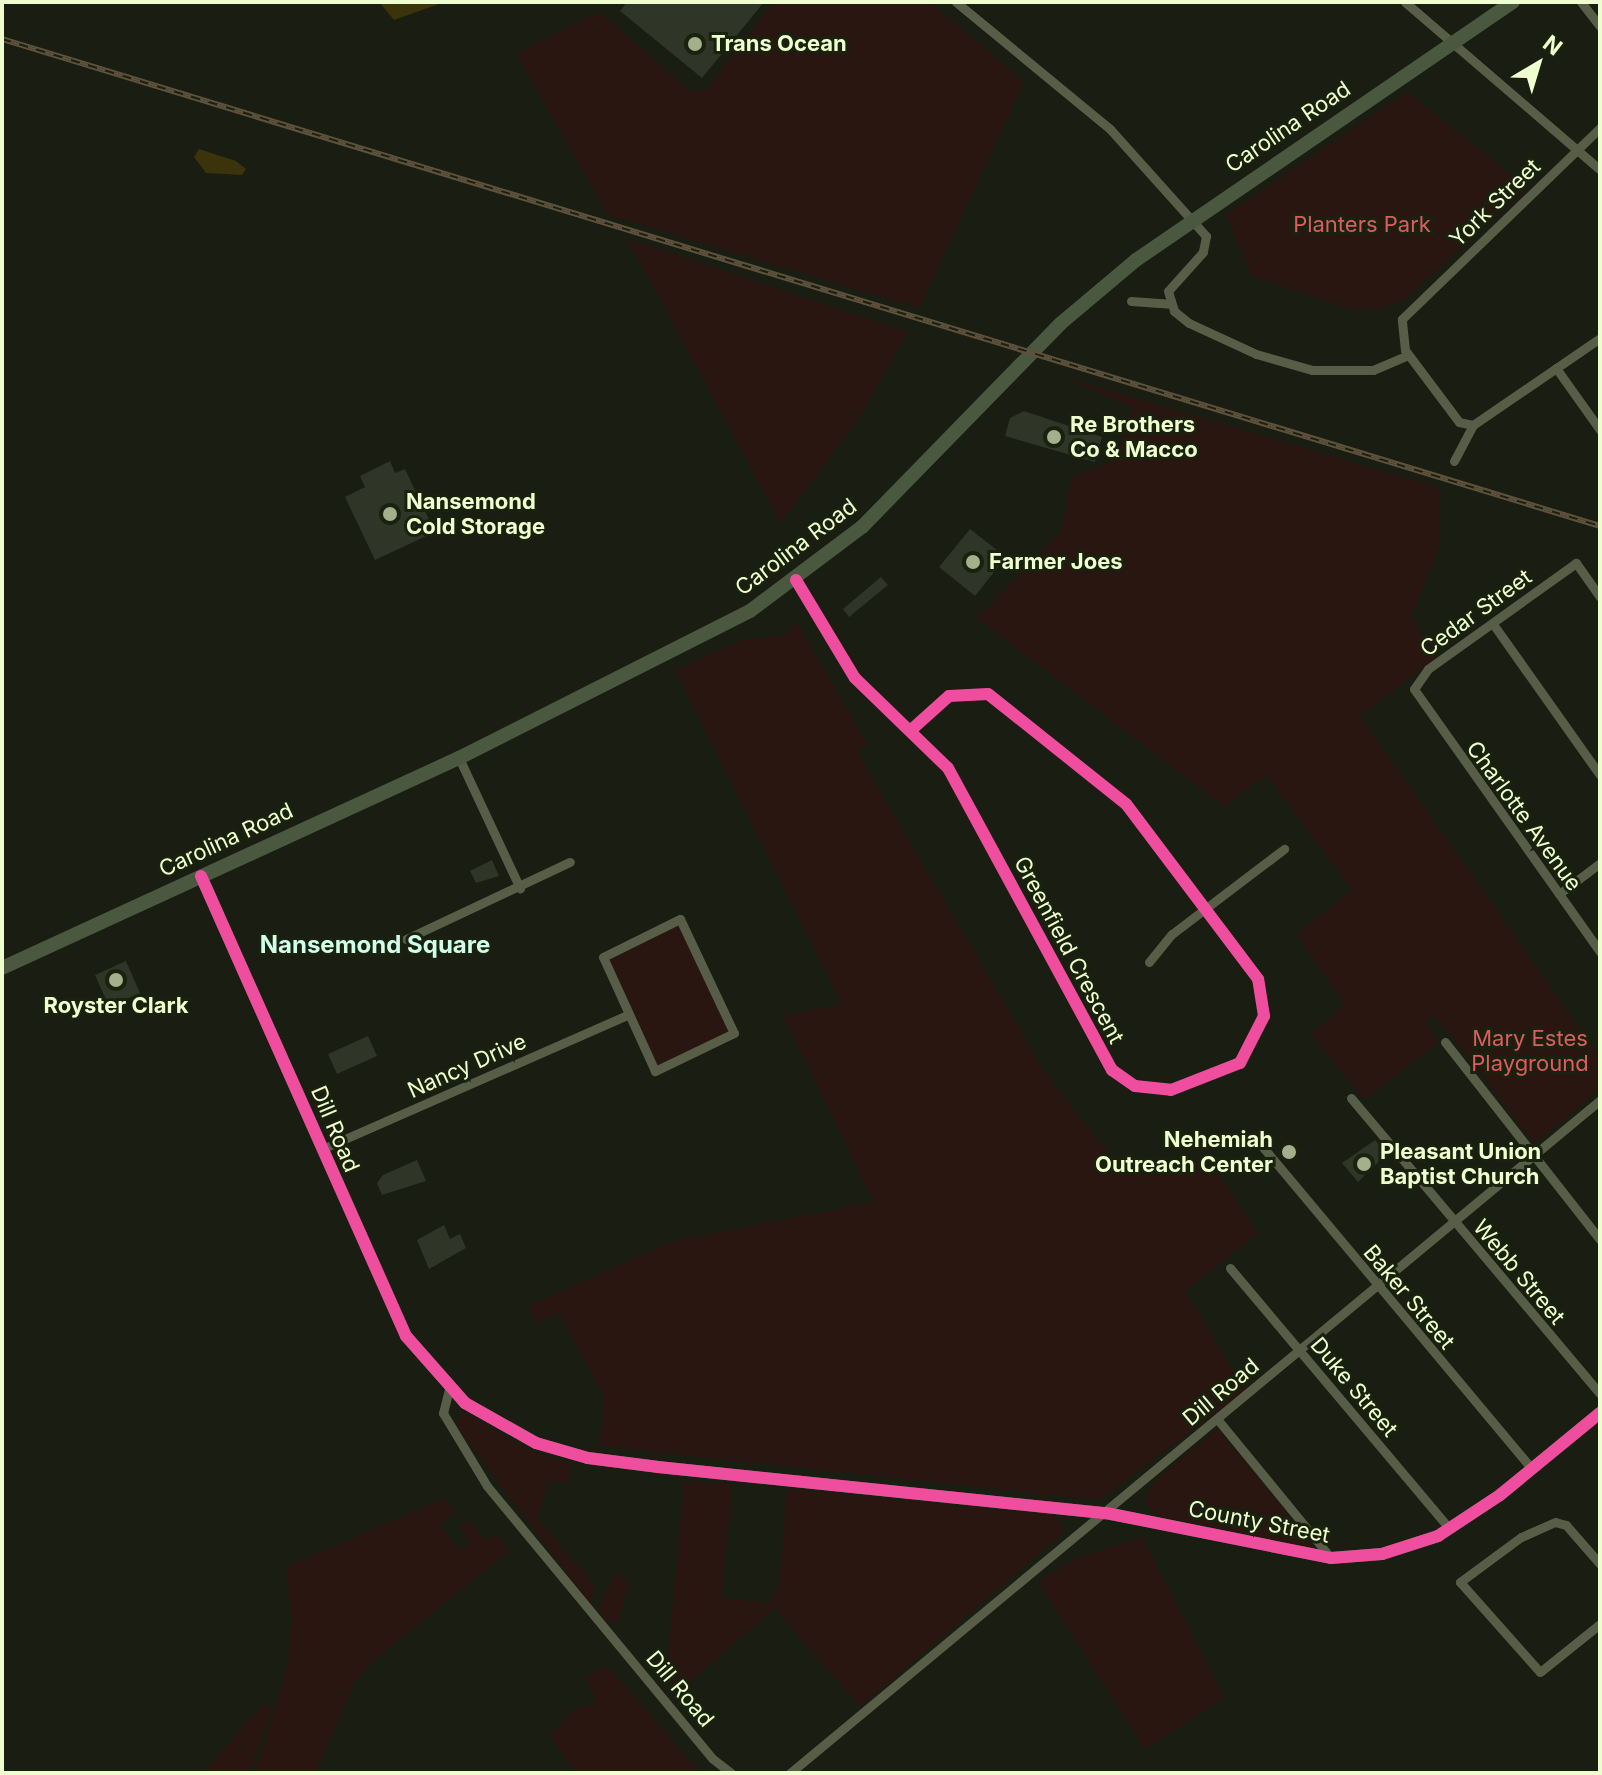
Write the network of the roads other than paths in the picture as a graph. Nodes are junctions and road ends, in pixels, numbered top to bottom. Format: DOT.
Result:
graph roads {
  1 [pos="956,2"];
  2 [pos="1405,2"];
  3 [pos="1513,2"];
  4 [pos="1581,2"];
  5 [pos="1600,26"];
  6 [pos="1452,44"];
  7 [pos="1600,128"];
  8 [pos="1580,147"];
  9 [pos="1600,170"];
  10 [pos="1193,219"];
  11 [pos="1131,301"];
  12 [pos="1170,304"];
  13 [pos="1600,338"];
  14 [pos="1408,355"];
  15 [pos="1556,368"];
  16 [pos="1473,425"];
  17 [pos="1600,430"];
  18 [pos="1454,461"];
  19 [pos="796,580"];
  20 [pos="1600,597"];
  21 [pos="1493,624"];
  22 [pos="1419,701"];
  23 [pos="910,731"];
  24 [pos="459,758"];
  25 [pos="1600,775"];
  26 [pos="1284,849"];
  27 [pos="570,862"];
  28 [pos="1600,863"];
  29 [pos="201,876"];
  30 [pos="520,888"];
  31 [pos="1559,894"];
  32 [pos="1208,906"];
  33 [pos="406,939"];
  34 [pos="1600,952"];
  35 [pos="1149,962"];
  36 [pos="2,968"];
  37 [pos="627,1015"];
  38 [pos="1445,1042"];
  39 [pos="1351,1098"];
  40 [pos="1600,1100"];
  41 [pos="1262,1146"];
  42 [pos="322,1149"];
  43 [pos="1534,1156"];
  44 [pos="1455,1224"];
  45 [pos="1600,1240"];
  46 [pos="1230,1268"];
  47 [pos="1377,1288"];
  48 [pos="1300,1352"];
  49 [pos="449,1389"];
  50 [pos="1600,1394"];
  51 [pos="1600,1413"];
  52 [pos="1218,1420"];
  53 [pos="1532,1469"];
  54 [pos="1106,1513"];
  55 [pos="1450,1529"];
  56 [pos="1331,1558"];
  57 [pos="1600,1564"];
  58 [pos="1600,1624"];
  59 [pos="731,1773"];
  60 [pos="790,1773"];
  1 -- 10 [label="street"];
  2 -- 6 [label="street"];
  3 -- 6 [label="main road, Carolina Road"];
  4 -- 5 [label="street"];
  6 -- 8 [label="street"];
  6 -- 10 [label="main road, Carolina Road"];
  7 -- 8 [label="street, York Street"];
  8 -- 9 [label="street"];
  8 -- 14 [label="street, York Street"];
  10 -- 12 [label="street"];
  10 -- 19 [label="main road, Carolina Road"];
  11 -- 12 [label="street"];
  12 -- 14 [label="street"];
  13 -- 15 [label="street"];
  14 -- 16 [label="street"];
  15 -- 16 [label="street"];
  15 -- 17 [label="street"];
  16 -- 18 [label="street"];
  19 -- 23 [label="street, Greenfield Crescent"];
  19 -- 24 [label="main road, Carolina Road"];
  20 -- 21 [label="street, Cedar Street"];
  21 -- 22 [label="street, Cedar Street"];
  21 -- 25 [label="street"];
  22 -- 31 [label="street, Charlotte Avenue"];
  23 -- 32 [label="street, Greenfield Crescent"];
  23 -- 32 [label="street, Greenfield Crescent"];
  24 -- 29 [label="main road, Carolina Road"];
  24 -- 30 [label="street"];
  26 -- 32 [label="street"];
  27 -- 30 [label="street"];
  28 -- 31 [label="street"];
  29 -- 36 [label="main road, Carolina Road"];
  29 -- 42 [label="street, Dill Road"];
  30 -- 33 [label="street"];
  31 -- 34 [label="street, Charlotte Avenue"];
  32 -- 35 [label="street"];
  37 -- 37 [label="street"];
  37 -- 42 [label="street, Nancy Drive"];
  38 -- 43 [label="street"];
  39 -- 44 [label="street, Webb Street"];
  40 -- 43 [label="street, Dill Road"];
  41 -- 47 [label="street, Baker Street"];
  42 -- 49 [label="street, Dill Road"];
  43 -- 44 [label="street, Dill Road"];
  43 -- 45 [label="street"];
  44 -- 47 [label="street, Dill Road"];
  44 -- 50 [label="street, Webb Street"];
  46 -- 48 [label="street, Duke Street"];
  47 -- 48 [label="street, Dill Road"];
  47 -- 53 [label="street, Baker Street"];
  48 -- 52 [label="street, Dill Road"];
  48 -- 55 [label="street, Duke Street"];
  49 -- 54 [label="street, County Street"];
  49 -- 59 [label="street, Dill Road"];
  51 -- 53 [label="street, County Street"];
  52 -- 54 [label="street, Dill Road"];
  52 -- 56 [label="street"];
  53 -- 55 [label="street, County Street"];
  54 -- 56 [label="street, County Street"];
  54 -- 60 [label="street, Dill Road"];
  55 -- 56 [label="street, County Street"];
  57 -- 58 [label="street"];
}
